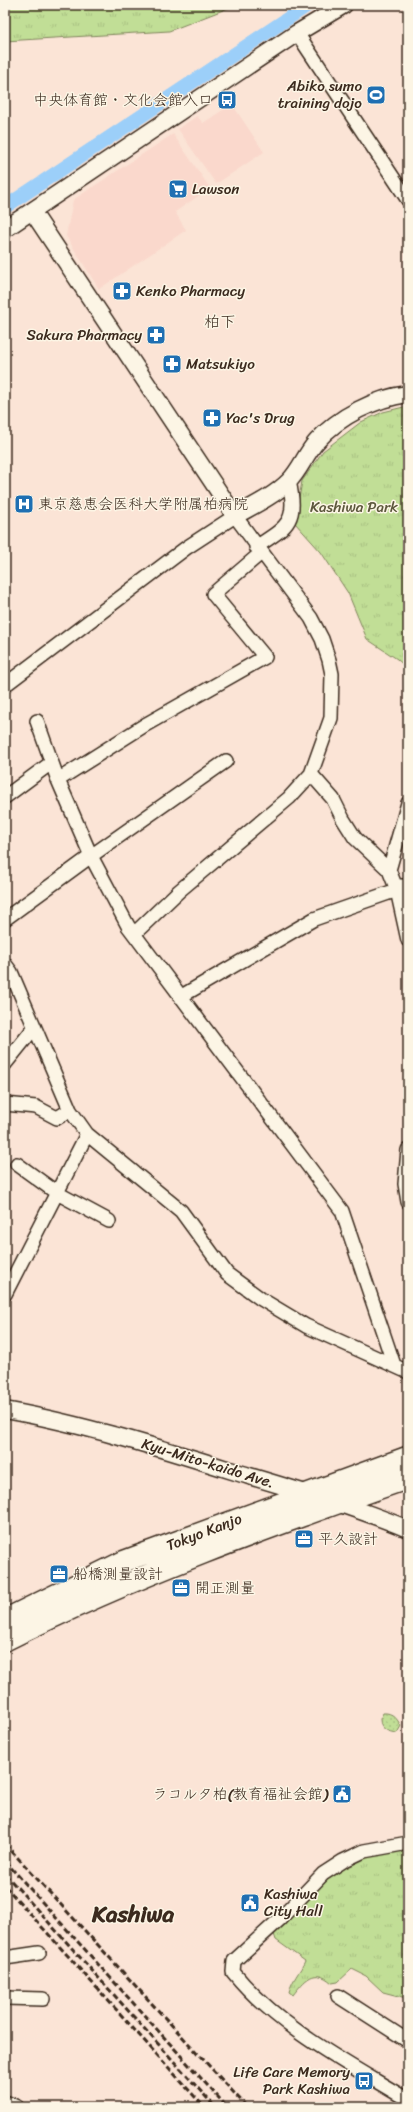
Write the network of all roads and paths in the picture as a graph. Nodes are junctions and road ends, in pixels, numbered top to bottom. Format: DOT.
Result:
graph roads {
  1 [pos="344,5"];
  2 [pos="297,33"];
  3 [pos="408,200"];
  4 [pos="32,211"];
  5 [pos="5,229"];
  6 [pos="408,394"];
  7 [pos="289,481"];
  8 [pos="235,516"];
  9 [pos="258,550"];
  10 [pos="5,685"];
  11 [pos="37,721"];
  12 [pos="226,761"];
  13 [pos="51,763"];
  14 [pos="311,774"];
  15 [pos="58,780"];
  16 [pos="5,797"];
  17 [pos="408,803"];
  18 [pos="91,856"];
  19 [pos="389,870"];
  20 [pos="400,887"];
  21 [pos="5,919"];
  22 [pos="135,934"];
  23 [pos="408,940"];
  24 [pos="7,972"];
  25 [pos="180,997"];
  26 [pos="34,1028"];
  27 [pos="5,1064"];
  28 [pos="5,1104"];
  29 [pos="70,1110"];
  30 [pos="87,1134"];
  31 [pos="408,1150"];
  32 [pos="17,1164"];
  33 [pos="57,1193"];
  34 [pos="408,1202"];
  35 [pos="109,1221"];
  36 [pos="5,1294"];
  37 [pos="394,1365"];
  38 [pos="408,1372"];
  39 [pos="5,1410"];
  40 [pos="408,1457"];
  41 [pos="408,1478"];
  42 [pos="306,1493"];
  43 [pos="335,1503"];
  44 [pos="408,1529"];
  45 [pos="5,1620"];
  46 [pos="5,1640"];
  47 [pos="408,1843"];
  48 [pos="39,1953"];
  49 [pos="5,1958"];
  50 [pos="338,1996"];
  51 [pos="5,1998"];
  52 [pos="44,1999"];
  53 [pos="408,2040"];
  54 [pos="408,2100"];
  55 [pos="5,2102"];
  56 [pos="17,2107"];
  1 -- 2 [label="street"];
  2 -- 3 [label="street"];
  2 -- 4 [label="street"];
  4 -- 5 [label="street"];
  4 -- 8 [label="street"];
  6 -- 7 [label="street"];
  7 -- 8 [label="street"];
  7 -- 9 [label="street"];
  8 -- 9 [label="street"];
  8 -- 10 [label="street"];
  9 -- 14 [label="street"];
  9 -- 15 [label="street"];
  11 -- 13 [label="street"];
  12 -- 18 [label="street"];
  13 -- 15 [label="street"];
  13 -- 16 [label="street"];
  14 -- 19 [label="street"];
  14 -- 22 [label="street"];
  15 -- 18 [label="street"];
  17 -- 19 [label="street"];
  18 -- 21 [label="street"];
  18 -- 22 [label="street"];
  19 -- 20 [label="street"];
  20 -- 23 [label="street"];
  20 -- 25 [label="street"];
  22 -- 25 [label="street"];
  24 -- 26 [label="street"];
  25 -- 37 [label="street"];
  26 -- 27 [label="street"];
  26 -- 29 [label="street"];
  28 -- 29 [label="street"];
  29 -- 30 [label="street"];
  30 -- 33 [label="street"];
  30 -- 37 [label="street"];
  31 -- 34 [label="street"];
  32 -- 33 [label="street"];
  33 -- 35 [label="street"];
  33 -- 36 [label="street"];
  37 -- 38 [label="street"];
  39 -- 42 [label="street, Kyu-Mito-kaido Ave."];
  40 -- 42 [label="highway, Tokyo Kanjo"];
  41 -- 43 [label="highway, Tokyo Kanjo"];
  42 -- 43 [label="street, Kyu-Mito-kaido Ave."];
  42 -- 45 [label="highway, Tokyo Kanjo"];
  43 -- 44 [label="street, Kyu-Mito-kaido Ave."];
  43 -- 46 [label="highway, Tokyo Kanjo"];
  47 -- 54 [label="street"];
  48 -- 49 [label="street"];
  50 -- 53 [label="street"];
  51 -- 52 [label="street"];
  55 -- 56 [label="street"];
}
